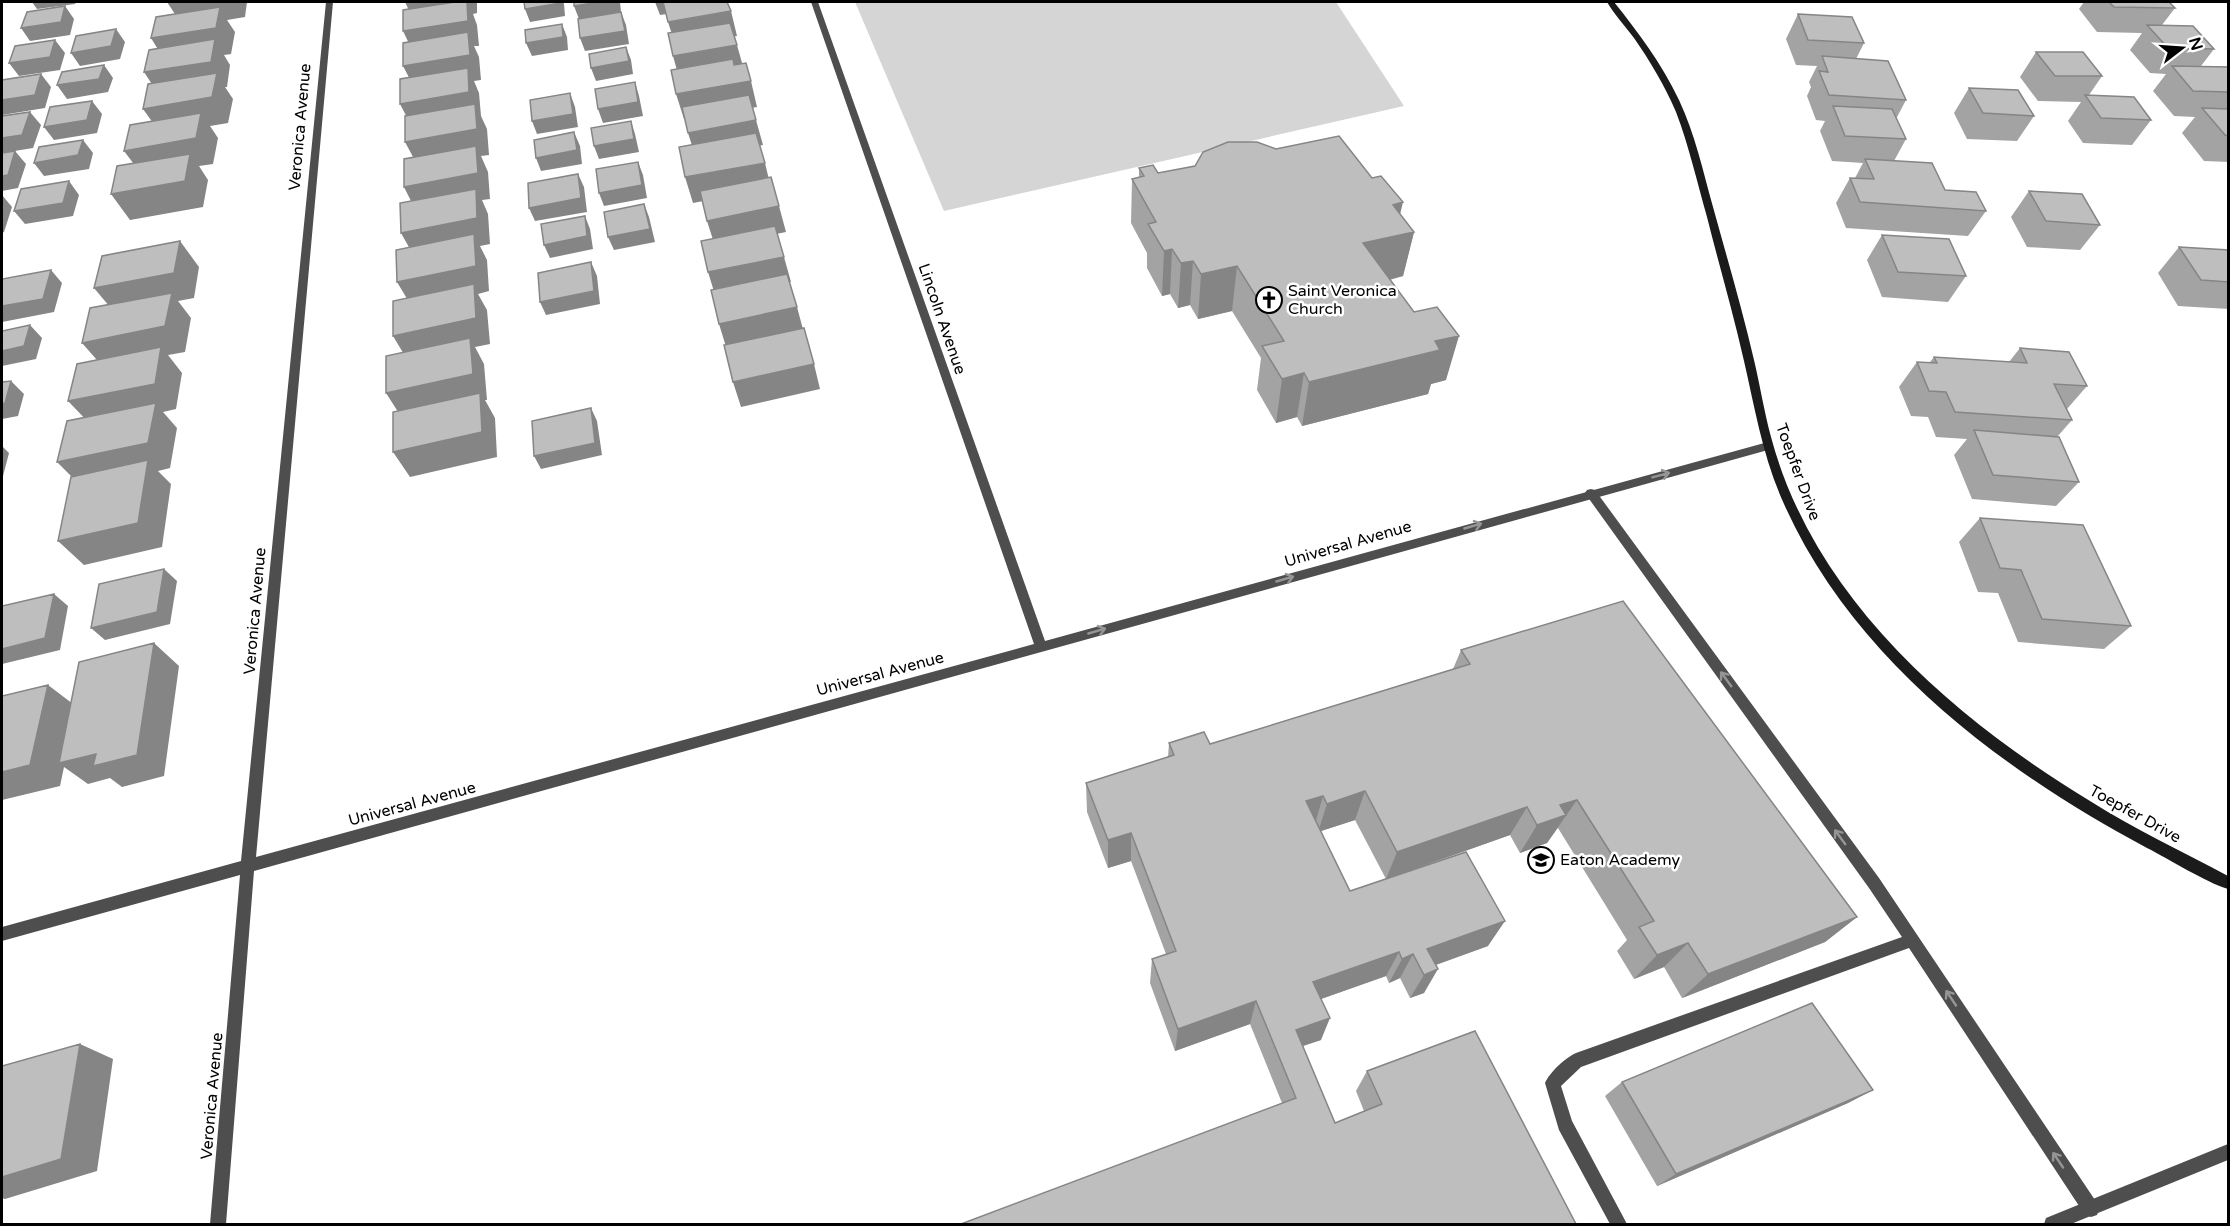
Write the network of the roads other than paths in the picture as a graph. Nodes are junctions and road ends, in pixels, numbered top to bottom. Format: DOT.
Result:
graph roads {
  1 [pos="329,2"];
  2 [pos="814,2"];
  3 [pos="1610,2"];
  4 [pos="1768,446"];
  5 [pos="1591,494"];
  6 [pos="1041,646"];
  7 [pos="248,866"];
  8 [pos="2229,883"];
  9 [pos="2,934"];
  10 [pos="1912,940"];
  11 [pos="2229,1152"];
  12 [pos="2091,1209"];
  13 [pos="218,1224"];
  14 [pos="1619,1224"];
  15 [pos="2052,1224"];
  1 -- 7 [label="street, Veronica Avenue"];
  2 -- 6 [label="street, Lincoln Avenue"];
  3 -- 4 [label="street, Toepfer Drive"];
  5 -- 4 [label="street, Universal Avenue, one-way"];
  4 -- 8 [label="street, Toepfer Drive"];
  6 -- 5 [label="street, Universal Avenue, one-way"];
  10 -- 5 [label="street, one-way"];
  6 -- 7 [label="street, Universal Avenue"];
  7 -- 9 [label="street, Universal Avenue"];
  7 -- 13 [label="street, Veronica Avenue"];
  12 -- 10 [label="street, one-way"];
  10 -- 14 [label="street"];
  11 -- 12 [label="street"];
  12 -- 15 [label="street"];
}
